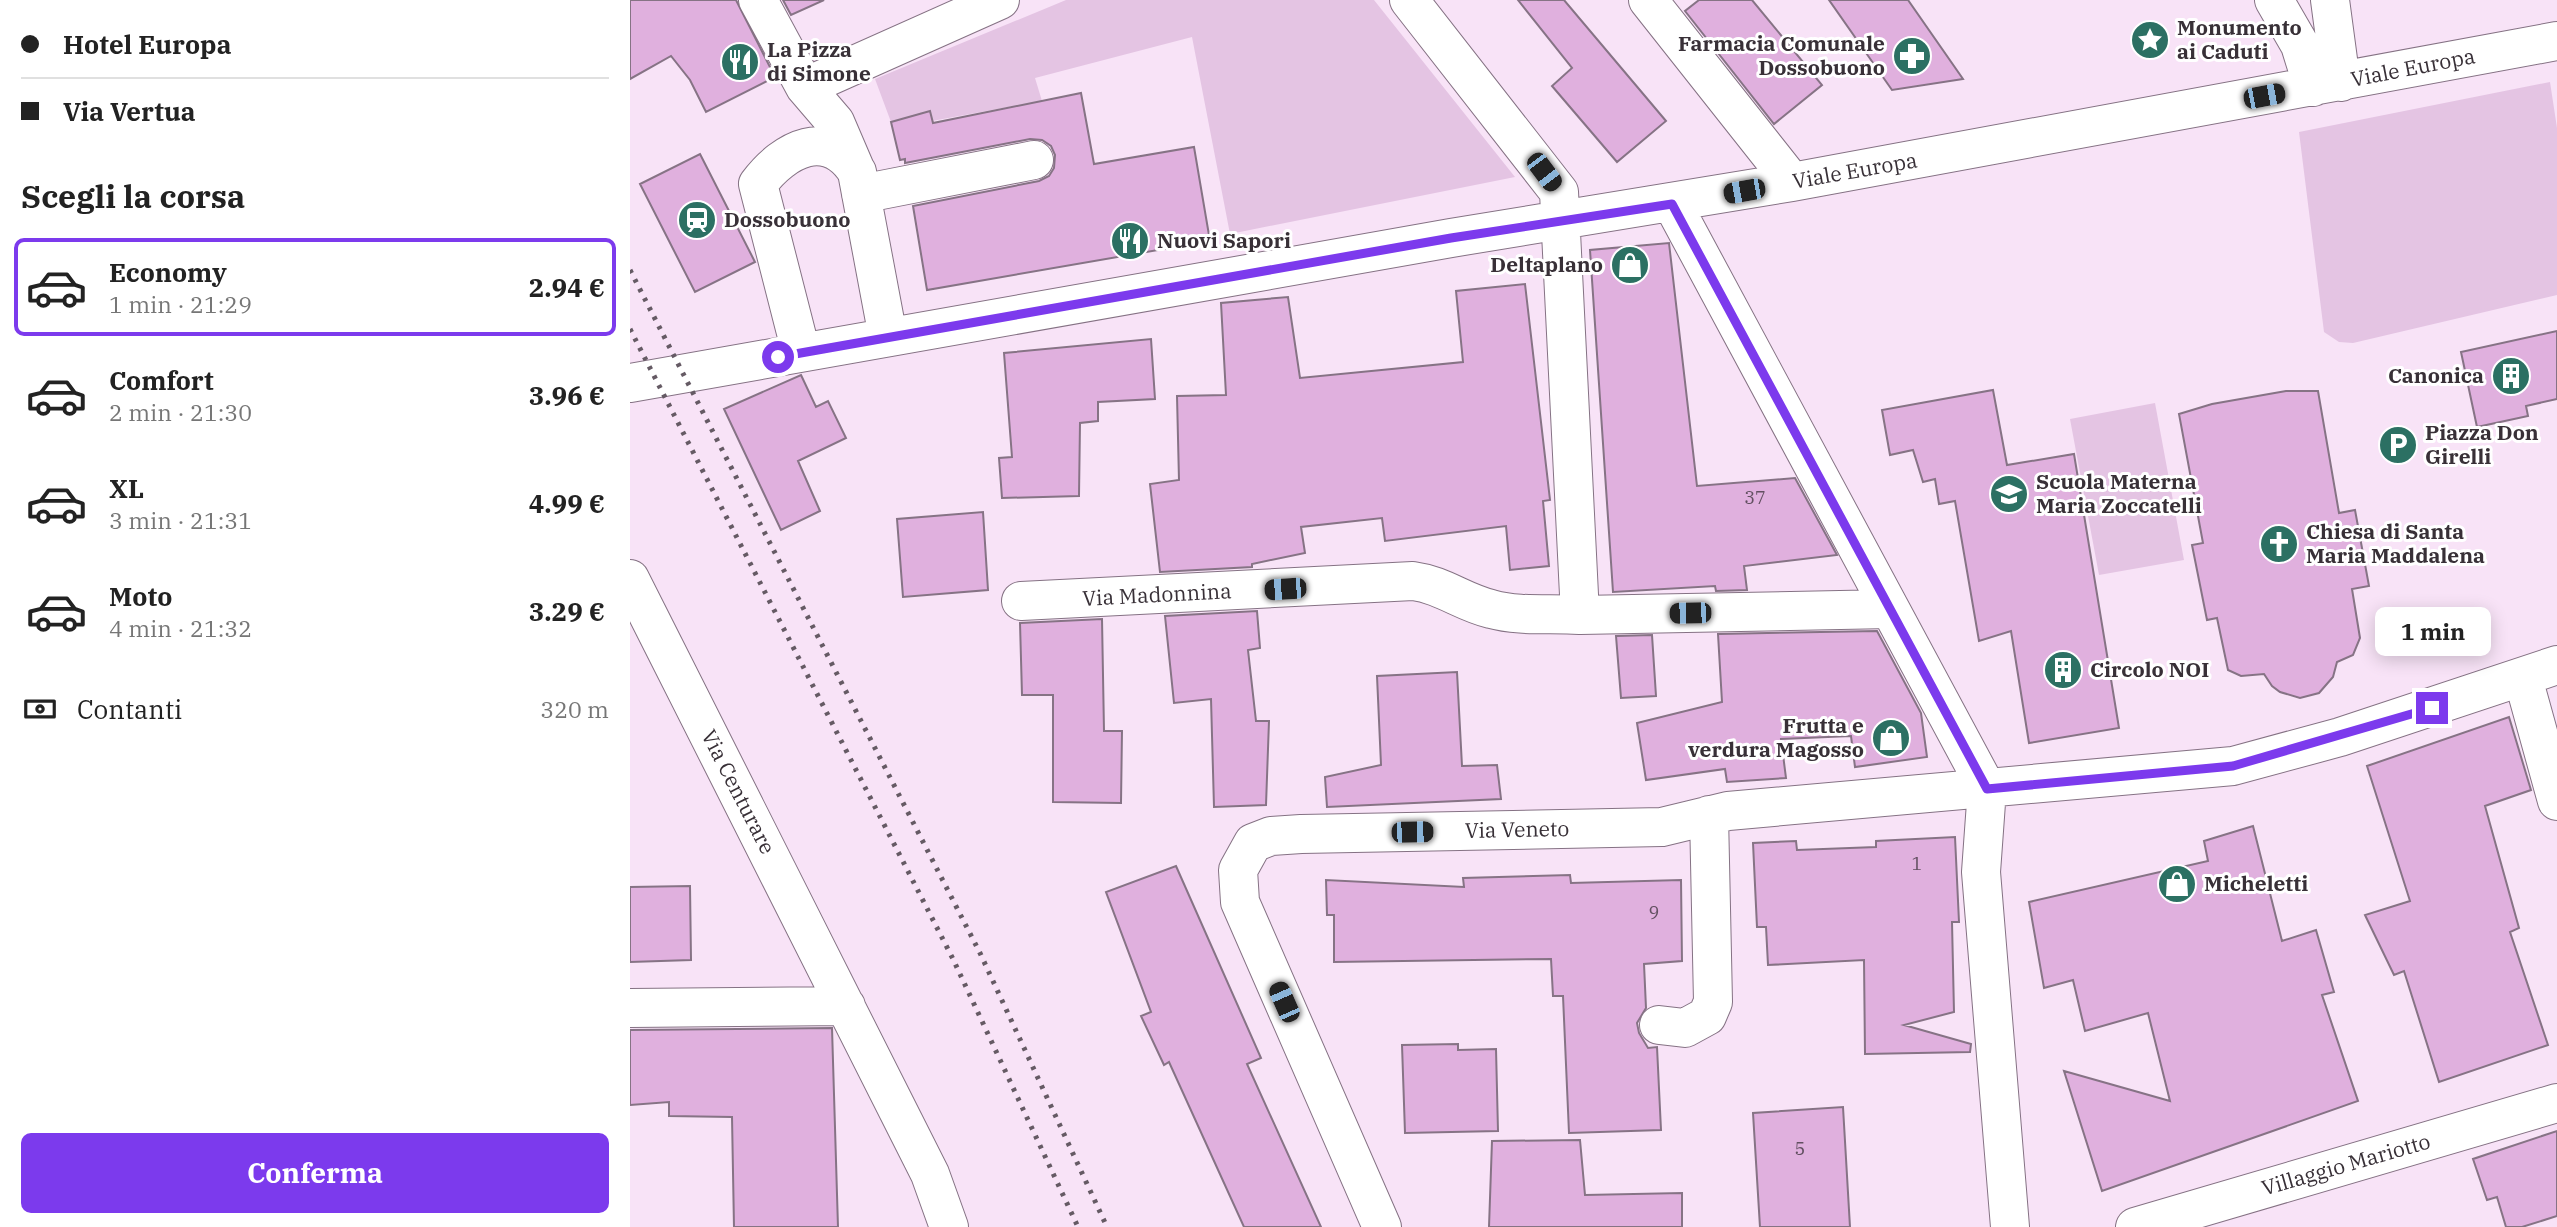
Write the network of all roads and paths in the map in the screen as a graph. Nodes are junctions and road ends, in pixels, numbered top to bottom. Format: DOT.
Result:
graph roads {
  1 [pos="758,0"];
  2 [pos="1000,0"];
  3 [pos="1409,0"];
  4 [pos="1648,0"];
  5 [pos="2274,0"];
  6 [pos="2330,0"];
  7 [pos="2557,41"];
  8 [pos="2327,84"];
  9 [pos="806,87"];
  10 [pos="1034,160"];
  11 [pos="1792,182"];
  12 [pos="859,183"];
  13 [pos="1672,204"];
  14 [pos="1559,222"];
  15 [pos="888,337"];
  16 [pos="801,352"];
  17 [pos="642,381"];
  18 [pos="630,579"];
  19 [pos="1021,601"];
  20 [pos="1890,609"];
  21 [pos="1580,615"];
  22 [pos="2540,671"];
  23 [pos="1987,789"];
  24 [pos="2557,801"];
  25 [pos="1709,816"];
  26 [pos="846,1006"];
  27 [pos="630,1008"];
  28 [pos="1659,1025"];
  29 [pos="2557,1103"];
  30 [pos="949,1227"];
  31 [pos="1382,1227"];
  32 [pos="2010,1227"];
  33 [pos="2135,1227"];
  1 -- 9 [label="street"];
  2 -- 9 [label="street"];
  3 -- 14 [label="street"];
  4 -- 11 [label="street"];
  5 -- 8 [label="street"];
  6 -- 8 [label="street"];
  7 -- 8 [label="street, Viale Europa"];
  8 -- 11 [label="street, Viale Europa"];
  9 -- 12 [label="street"];
  10 -- 12 [label="street"];
  11 -- 13 [label="street, Viale Europa"];
  12 -- 15 [label="street"];
  12 -- 16 [label="street"];
  13 -- 14 [label="street, Viale Europa"];
  13 -- 20 [label="street"];
  14 -- 15 [label="street, Viale Europa"];
  14 -- 21 [label="street"];
  15 -- 16 [label="street, Viale Europa"];
  16 -- 17 [label="street, Viale Europa"];
  18 -- 26 [label="street, Via Centurare"];
  19 -- 21 [label="street, Via Madonnina"];
  20 -- 21 [label="street, Via Madonnina"];
  20 -- 23 [label="street"];
  22 -- 23 [label="street, Via Veneto"];
  22 -- 24 [label="street"];
  23 -- 25 [label="street, Via Veneto"];
  23 -- 32 [label="street"];
  25 -- 28 [label="street"];
  25 -- 31 [label="street, Via Veneto"];
  26 -- 27 [label="street"];
  26 -- 30 [label="street, Via Centurare"];
  29 -- 33 [label="street, Villaggio Mariotto"];
}
